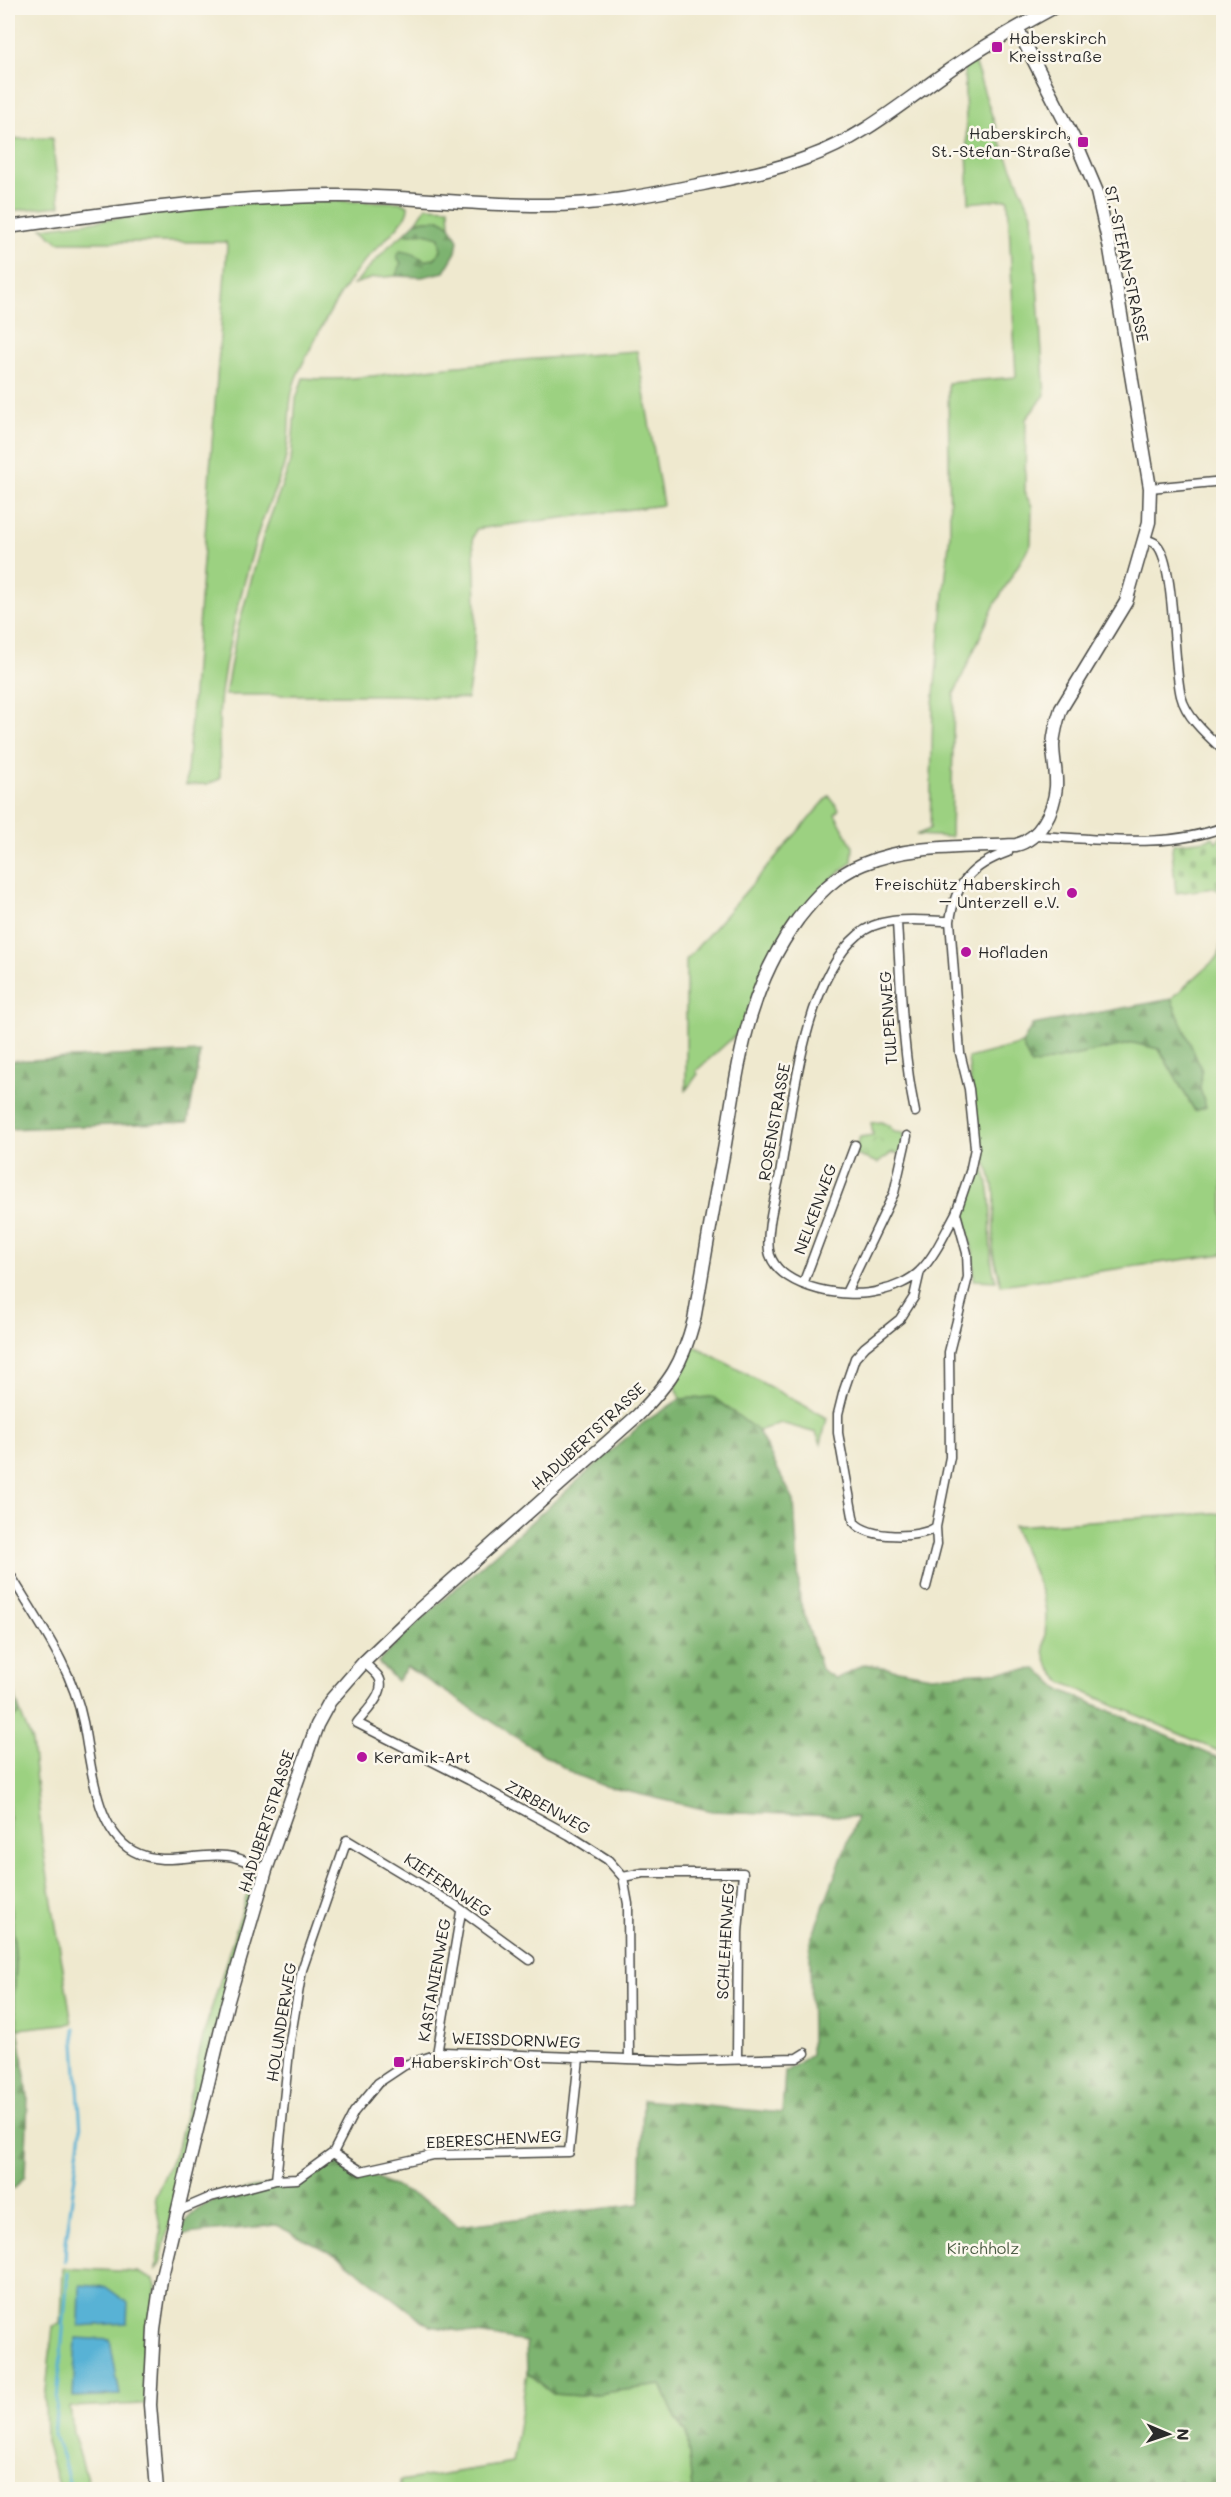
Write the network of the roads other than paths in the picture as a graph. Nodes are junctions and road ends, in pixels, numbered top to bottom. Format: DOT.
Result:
graph roads {
  1 [pos="1053,8"];
  2 [pos="1017,28"];
  3 [pos="8,227"];
  4 [pos="1224,481"];
  5 [pos="1150,488"];
  6 [pos="1144,539"];
  7 [pos="1224,751"];
  8 [pos="1224,827"];
  9 [pos="1035,836"];
  10 [pos="1009,845"];
  11 [pos="950,921"];
  12 [pos="897,922"];
  13 [pos="915,1112"];
  14 [pos="906,1136"];
  15 [pos="855,1145"];
  16 [pos="956,1213"];
  17 [pos="920,1271"];
  18 [pos="803,1284"];
  19 [pos="846,1293"];
  20 [pos="936,1527"];
  21 [pos="8,1571"];
  22 [pos="926,1587"];
  23 [pos="364,1662"];
  24 [pos="347,1840"];
  25 [pos="266,1870"];
  26 [pos="623,1877"];
  27 [pos="461,1912"];
  28 [pos="530,1960"];
  29 [pos="805,2053"];
  30 [pos="437,2054"];
  31 [pos="579,2058"];
  32 [pos="737,2058"];
  33 [pos="628,2059"];
  34 [pos="333,2153"];
  35 [pos="276,2180"];
  36 [pos="176,2212"];
  37 [pos="158,2490"];
  1 -- 2 [label="street"];
  2 -- 3 [label="street"];
  2 -- 5 [label="street, ST.-STEFAN-STRASSE"];
  4 -- 5 [label="street"];
  5 -- 6 [label="street, ST.-STEFAN-STRASSE"];
  6 -- 7 [label="street"];
  6 -- 9 [label="street"];
  8 -- 9 [label="street"];
  9 -- 10 [label="street, HADUBERTSTRASSE"];
  10 -- 11 [label="street, ROSENSTRASSE"];
  10 -- 23 [label="street, HADUBERTSTRASSE"];
  11 -- 12 [label="street, ROSENSTRASSE"];
  11 -- 16 [label="street, ROSENSTRASSE"];
  12 -- 13 [label="street, TULPENWEG"];
  12 -- 18 [label="street, ROSENSTRASSE"];
  14 -- 19 [label="street"];
  15 -- 18 [label="street, NELKENWEG"];
  16 -- 17 [label="street, ROSENSTRASSE"];
  16 -- 20 [label="street"];
  17 -- 19 [label="street, ROSENSTRASSE"];
  17 -- 20 [label="street, ROSENSTRASSE"];
  18 -- 19 [label="street, ROSENSTRASSE"];
  20 -- 22 [label="street"];
  21 -- 25 [label="street"];
  23 -- 25 [label="street, HADUBERTSTRASSE"];
  23 -- 26 [label="street, ZIRBENWEG"];
  24 -- 27 [label="street, KIEFERNWEG"];
  24 -- 35 [label="street, HOLUNDERWEG"];
  25 -- 36 [label="street, HADUBERTSTRASSE"];
  26 -- 32 [label="street, SCHLEHENWEG"];
  26 -- 33 [label="street"];
  27 -- 28 [label="street, KIEFERNWEG"];
  27 -- 30 [label="street, KASTANIENWEG"];
  29 -- 32 [label="street, WEISSDORNWEG"];
  30 -- 31 [label="street, WEISSDORNWEG"];
  30 -- 34 [label="street, WEISSDORNWEG"];
  31 -- 33 [label="street, WEISSDORNWEG"];
  31 -- 34 [label="street, EBERESCHENWEG"];
  32 -- 33 [label="street, WEISSDORNWEG"];
  34 -- 35 [label="street, WEISSDORNWEG"];
  35 -- 36 [label="street, WEISSDORNWEG"];
  36 -- 37 [label="street, HADUBERTSTRASSE"];
}
